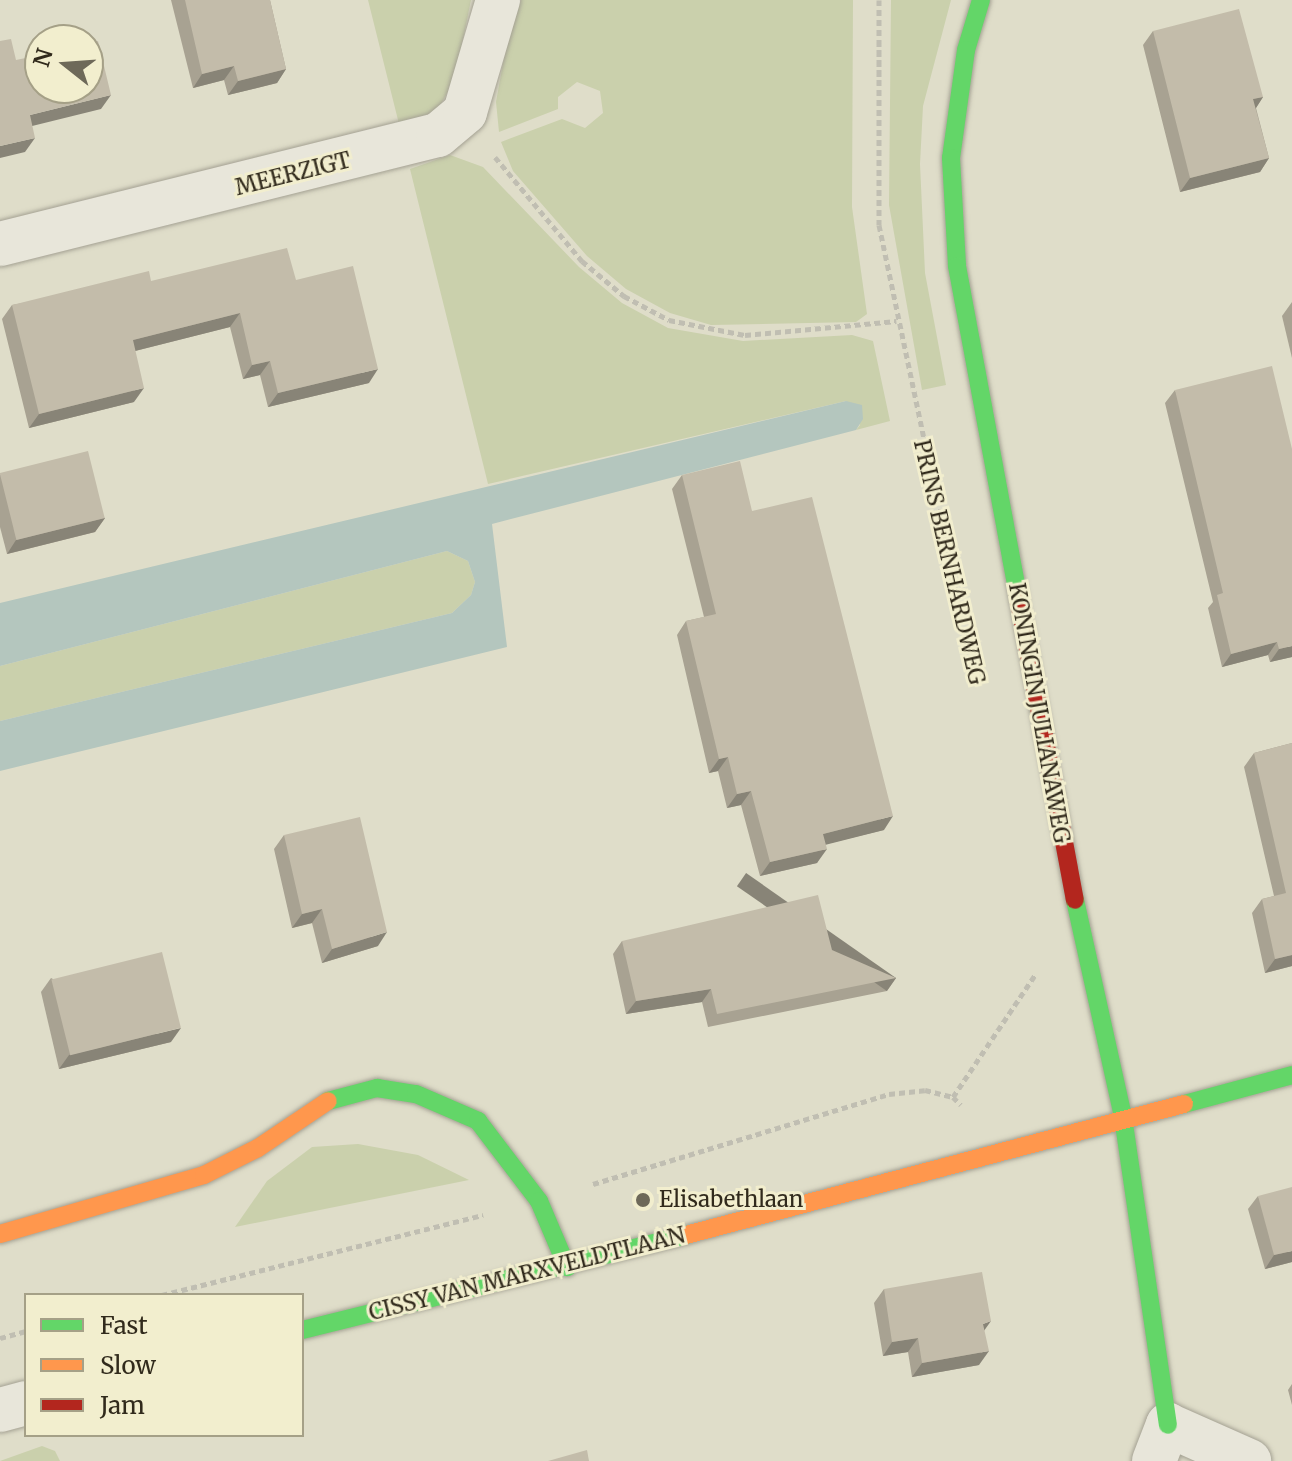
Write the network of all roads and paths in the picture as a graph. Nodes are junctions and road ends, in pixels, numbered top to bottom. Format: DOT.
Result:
graph roads {
  1 [pos="498,0"];
  2 [pos="879,0"];
  3 [pos="981,0"];
  4 [pos="465,112"];
  5 [pos="0,244"];
  6 [pos="896,321"];
  7 [pos="962,618"];
  8 [pos="1038,970"];
  9 [pos="1292,1075"];
  10 [pos="953,1097"];
  11 [pos="1123,1117"];
  12 [pos="0,1234"];
  13 [pos="567,1267"];
  14 [pos="304,1330"];
  15 [pos="24,1332"];
  16 [pos="0,1338"];
  17 [pos="24,1404"];
  18 [pos="0,1410"];
  19 [pos="1161,1443"];
  20 [pos="1249,1461"];
  1 -- 4 [label="street"];
  2 -- 6 [label="path, PRINS BERNHARDWEG"];
  3 -- 11 [label="street, KONINGIN JULIANAWEG"];
  4 -- 5 [label="street, MEERZIGT"];
  4 -- 6 [label="path"];
  6 -- 7 [label="path, PRINS BERNHARDWEG"];
  8 -- 10 [label="path"];
  9 -- 11 [label="street, CISSY VAN MARXVELDTLAAN"];
  11 -- 13 [label="street, CISSY VAN MARXVELDTLAAN"];
  11 -- 19 [label="street, KONINGIN JULIANAWEG"];
  12 -- 13 [label="street"];
  13 -- 14 [label="street, CISSY VAN MARXVELDTLAAN"];
  15 -- 16 [label="path"];
  17 -- 18 [label="street"];
  19 -- 20 [label="street, KONINGIN JULIANAWEG"];
}
